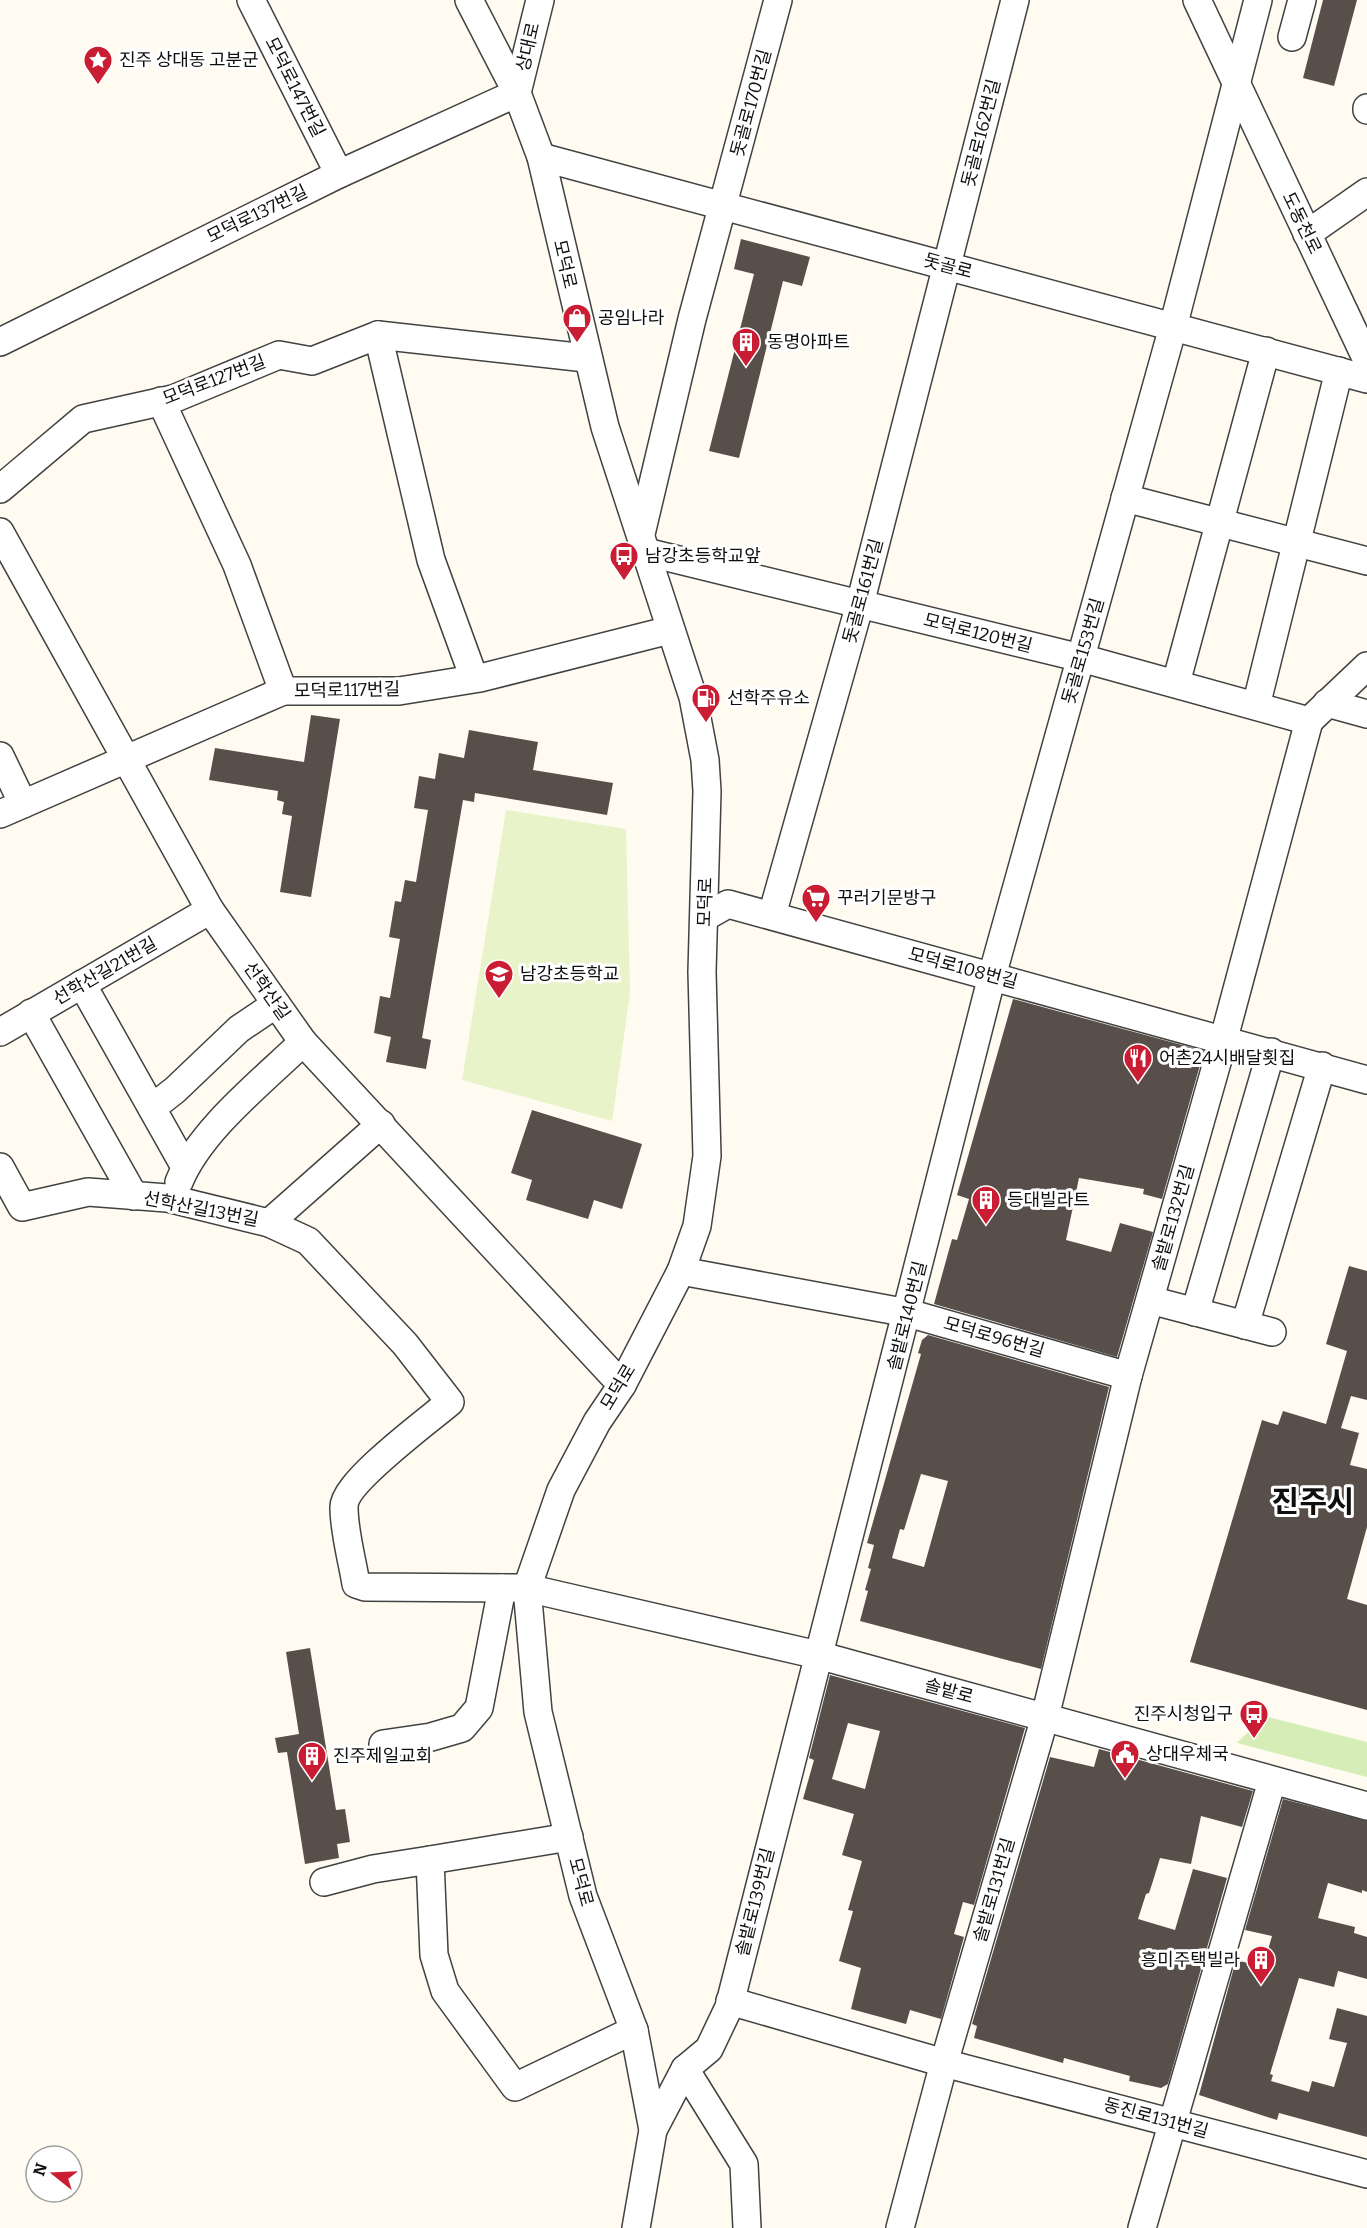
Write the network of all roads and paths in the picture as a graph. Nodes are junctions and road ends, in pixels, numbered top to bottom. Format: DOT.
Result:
graph roads {
  1 [pos="251,0"];
  2 [pos="469,0"];
  3 [pos="540,0"];
  4 [pos="778,0"];
  5 [pos="1015,0"];
  6 [pos="1197,0"];
  7 [pos="1258,0"];
  8 [pos="1302,0"];
  9 [pos="1292,37"];
  10 [pos="1236,86"];
  11 [pos="518,93"];
  12 [pos="540,157"];
  13 [pos="339,174"];
  14 [pos="1367,192"];
  15 [pos="723,206"];
  16 [pos="1307,234"];
  17 [pos="946,266"];
  18 [pos="1173,327"];
  19 [pos="378,335"];
  20 [pos="0,342"];
  21 [pos="1266,351"];
  22 [pos="586,358"];
  23 [pos="1367,360"];
  24 [pos="1339,371"];
  25 [pos="1367,379"];
  26 [pos="161,401"];
  27 [pos="0,489"];
  28 [pos="1125,498"];
  29 [pos="1221,521"];
  30 [pos="0,532"];
  31 [pos="1298,542"];
  32 [pos="643,544"];
  33 [pos="1367,561"];
  34 [pos="860,604"];
  35 [pos="670,630"];
  36 [pos="1081,658"];
  37 [pos="1367,666"];
  38 [pos="474,678"];
  39 [pos="1176,683"];
  40 [pos="283,691"];
  41 [pos="1256,706"];
  42 [pos="1318,712"];
  43 [pos="1367,714"];
  44 [pos="0,756"];
  45 [pos="124,758"];
  46 [pos="11,809"];
  47 [pos="210,910"];
  48 [pos="772,915"];
  49 [pos="705,917"];
  50 [pos="992,976"];
  51 [pos="82,984"];
  52 [pos="276,1004"];
  53 [pos="31,1013"];
  54 [pos="0,1032"];
  55 [pos="1224,1038"];
  56 [pos="303,1042"];
  57 [pos="1270,1052"];
  58 [pos="1322,1066"];
  59 [pos="1367,1080"];
  60 [pos="152,1108"];
  61 [pos="381,1124"];
  62 [pos="0,1167"];
  63 [pos="185,1167"];
  64 [pos="134,1196"];
  65 [pos="172,1200"];
  66 [pos="269,1223"];
  67 [pos="681,1271"];
  68 [pos="1150,1300"];
  69 [pos="1195,1312"];
  70 [pos="908,1313"];
  71 [pos="1245,1325"];
  72 [pos="1272,1332"];
  73 [pos="1128,1376"];
  74 [pos="622,1384"];
  75 [pos="515,1588"];
  76 [pos="818,1655"];
  77 [pos="1045,1718"];
  78 [pos="383,1744"];
  79 [pos="1272,1781"];
  80 [pos="1367,1806"];
  81 [pos="569,1837"];
  82 [pos="430,1860"];
  83 [pos="324,1882"];
  84 [pos="730,2001"];
  85 [pos="634,2030"];
  86 [pos="944,2064"];
  87 [pos="685,2068"];
  88 [pos="1172,2122"];
  89 [pos="653,2130"];
  90 [pos="1367,2175"];
  91 [pos="636,2228"];
  92 [pos="747,2228"];
  93 [pos="900,2228"];
  94 [pos="1142,2228"];
  1 -- 13 [label="street, 모덕로147번길"];
  2 -- 11 [label="street, 모덕로"];
  3 -- 11 [label="street, 상대로"];
  4 -- 15 [label="street, 돗골로170번길"];
  5 -- 17 [label="street, 돗골로162번길"];
  6 -- 10 [label="street, 도동천로"];
  7 -- 10 [label="street"];
  8 -- 9 [label="street"];
  10 -- 16 [label="street, 도동천로"];
  10 -- 18 [label="street"];
  11 -- 12 [label="street, 모덕로"];
  11 -- 13 [label="street, 모덕로137번길"];
  12 -- 15 [label="street, 돗골로"];
  12 -- 22 [label="street, 모덕로"];
  13 -- 20 [label="street, 모덕로137번길"];
  14 -- 16 [label="street"];
  15 -- 17 [label="street, 돗골로"];
  15 -- 32 [label="street"];
  16 -- 23 [label="street, 도동천로"];
  17 -- 18 [label="street, 돗골로"];
  17 -- 34 [label="street, 돗골로161번길"];
  18 -- 21 [label="street, 돗골로"];
  18 -- 28 [label="street, 돗골로153번길"];
  19 -- 22 [label="street, 모덕로127번길"];
  19 -- 26 [label="street, 모덕로127번길"];
  19 -- 38 [label="street"];
  21 -- 24 [label="street, 돗골로"];
  21 -- 29 [label="street"];
  22 -- 32 [label="street, 모덕로"];
  24 -- 25 [label="street, 돗골로"];
  24 -- 31 [label="street"];
  26 -- 27 [label="street, 모덕로127번길"];
  26 -- 40 [label="street"];
  28 -- 29 [label="street"];
  28 -- 36 [label="street, 돗골로153번길"];
  29 -- 31 [label="street"];
  29 -- 39 [label="street"];
  30 -- 45 [label="street, 선학산길"];
  31 -- 33 [label="street"];
  31 -- 41 [label="street"];
  32 -- 34 [label="street, 모덕로120번길"];
  32 -- 35 [label="street, 모덕로"];
  34 -- 36 [label="street, 모덕로120번길"];
  34 -- 48 [label="street, 돗골로161번길"];
  35 -- 38 [label="street, 모덕로117번길"];
  35 -- 49 [label="street, 모덕로"];
  36 -- 39 [label="street, 모덕로120번길"];
  36 -- 50 [label="street, 돗골로153번길"];
  37 -- 42 [label="street"];
  38 -- 40 [label="street, 모덕로117번길"];
  39 -- 41 [label="street, 모덕로120번길"];
  40 -- 45 [label="street, 모덕로117번길"];
  41 -- 42 [label="street, 모덕로120번길"];
  42 -- 43 [label="street, 모덕로120번길"];
  42 -- 55 [label="street, 솔밭로132번길"];
  44 -- 46 [label="street"];
  45 -- 46 [label="street, 모덕로117번길"];
  45 -- 47 [label="street, 선학산길"];
  47 -- 51 [label="street, 선학산길21번길"];
  47 -- 52 [label="street, 선학산길"];
  48 -- 49 [label="street, 모덕로108번길"];
  48 -- 50 [label="street, 모덕로108번길"];
  49 -- 67 [label="street, 모덕로"];
  50 -- 55 [label="street, 모덕로108번길"];
  50 -- 70 [label="street, 솔밭로140번길"];
  51 -- 53 [label="street, 선학산길21번길"];
  51 -- 60 [label="street"];
  52 -- 56 [label="street, 선학산길"];
  52 -- 60 [label="street"];
  53 -- 54 [label="street, 선학산길21번길"];
  53 -- 64 [label="street"];
  55 -- 57 [label="street, 모덕로108번길"];
  55 -- 68 [label="street, 솔밭로132번길"];
  56 -- 61 [label="street, 선학산길"];
  56 -- 63 [label="street"];
  57 -- 58 [label="street, 모덕로108번길"];
  57 -- 69 [label="street"];
  58 -- 59 [label="street, 모덕로108번길"];
  58 -- 71 [label="street"];
  60 -- 63 [label="street"];
  61 -- 66 [label="street, 선학산길13번길"];
  61 -- 74 [label="street, 선학산길"];
  62 -- 64 [label="street, 선학산길13번길"];
  63 -- 65 [label="street"];
  64 -- 65 [label="street, 선학산길13번길"];
  65 -- 66 [label="street, 선학산길13번길"];
  66 -- 75 [label="street, 솔밭로"];
  67 -- 70 [label="street, 모덕로96번길"];
  67 -- 74 [label="street, 모덕로"];
  68 -- 69 [label="street"];
  68 -- 73 [label="street, 솔밭로132번길"];
  69 -- 71 [label="street"];
  70 -- 73 [label="street, 모덕로96번길"];
  70 -- 76 [label="street, 솔밭로140번길"];
  71 -- 72 [label="street"];
  73 -- 77 [label="street, 솔밭로132번길"];
  74 -- 75 [label="street, 모덕로"];
  75 -- 76 [label="street, 솔밭로"];
  75 -- 78 [label="street"];
  75 -- 81 [label="street, 모덕로"];
  76 -- 77 [label="street, 솔밭로"];
  76 -- 84 [label="street, 솔밭로139번길"];
  77 -- 79 [label="street, 솔밭로"];
  77 -- 86 [label="street, 솔밭로131번길"];
  79 -- 80 [label="street, 솔밭로"];
  79 -- 88 [label="street"];
  81 -- 82 [label="street"];
  81 -- 85 [label="street, 모덕로"];
  82 -- 83 [label="street"];
  82 -- 85 [label="street"];
  84 -- 86 [label="street, 동진로131번길"];
  84 -- 87 [label="street, 솔밭로139번길"];
  85 -- 89 [label="street, 모덕로"];
  86 -- 88 [label="street, 동진로131번길"];
  86 -- 93 [label="street"];
  87 -- 89 [label="street, 솔밭로139번길"];
  87 -- 92 [label="street"];
  88 -- 90 [label="street, 동진로131번길"];
  88 -- 94 [label="street"];
  89 -- 91 [label="street, 모덕로"];
}
